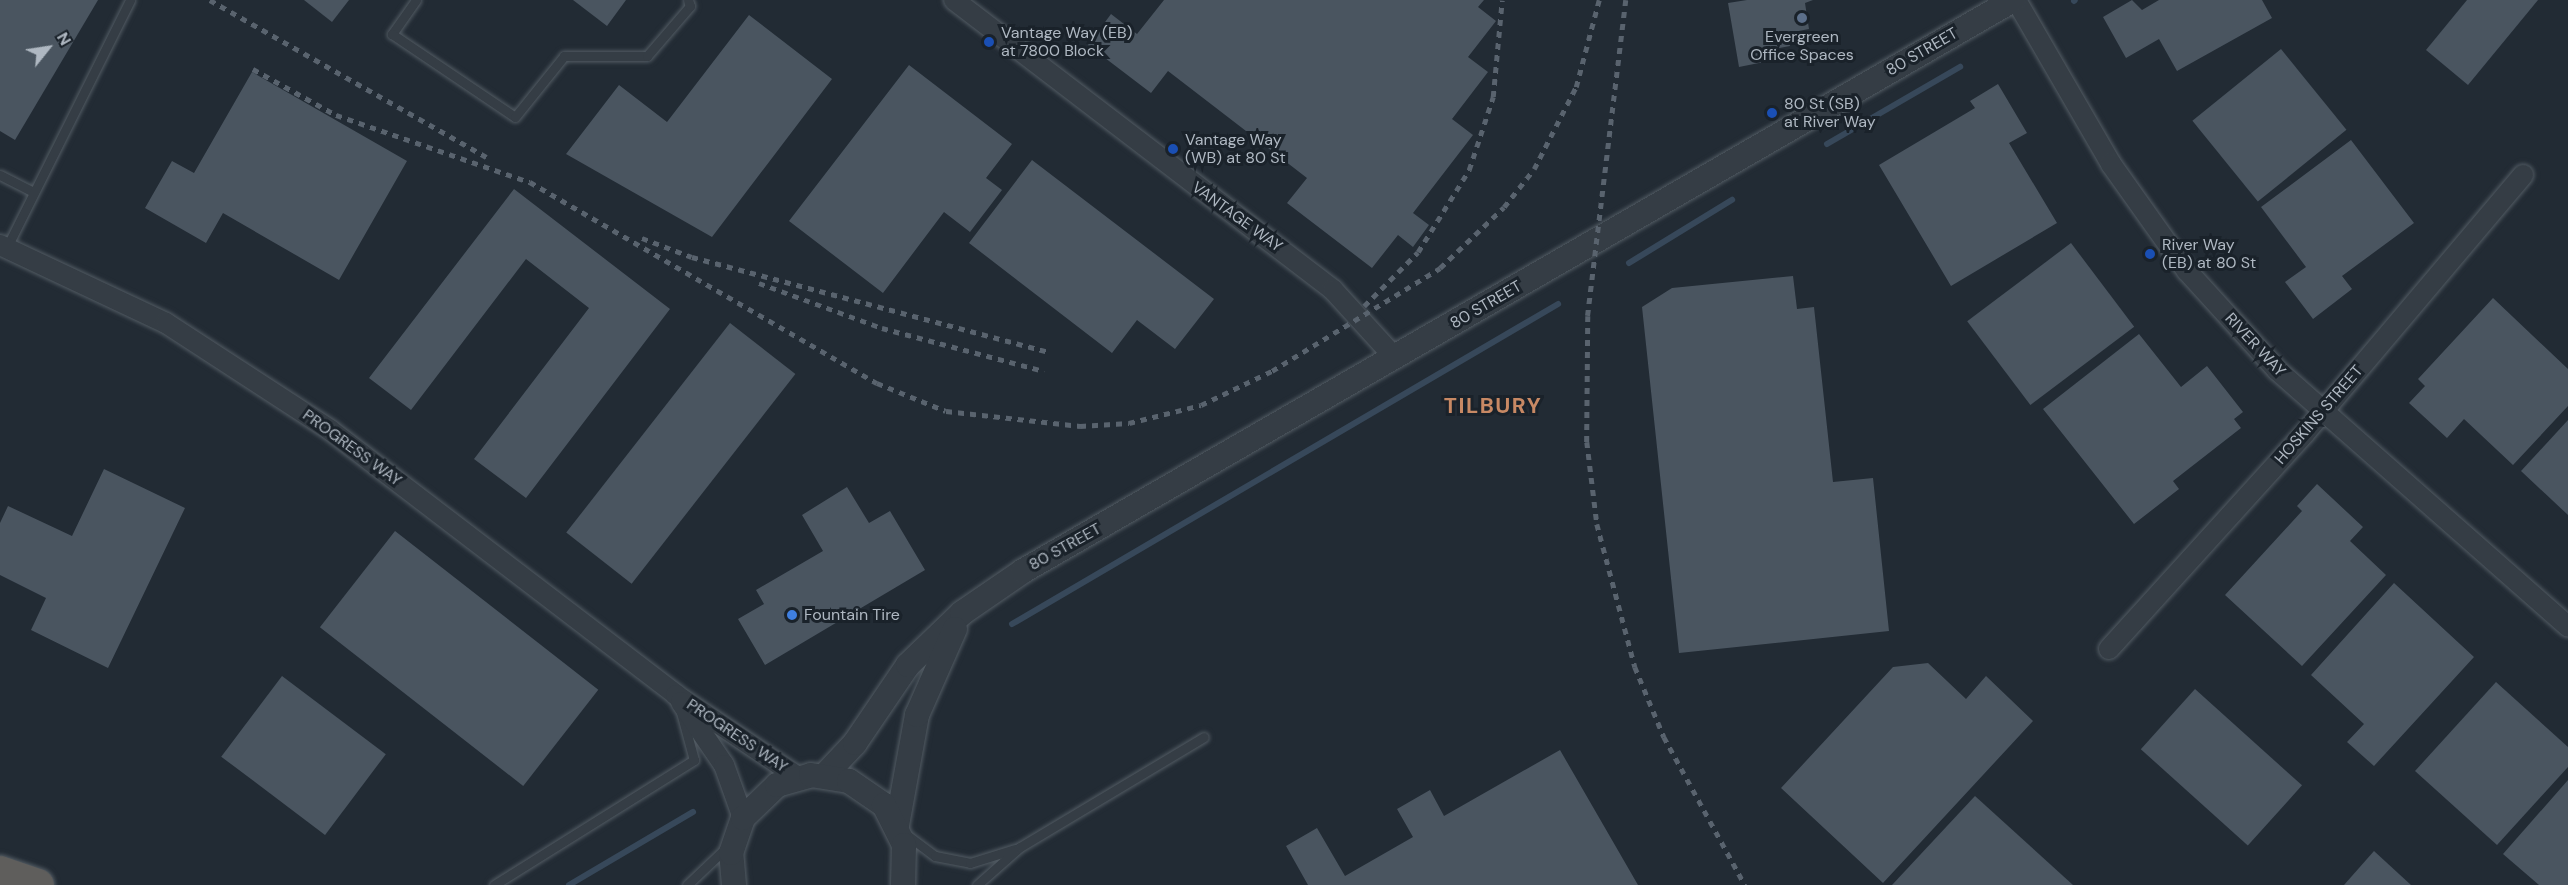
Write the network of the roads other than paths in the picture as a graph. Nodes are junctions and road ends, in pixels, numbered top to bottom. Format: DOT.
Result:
graph roads {
  1 [pos="130,0"];
  2 [pos="416,0"];
  3 [pos="688,0"];
  4 [pos="954,0"];
  5 [pos="2014,0"];
  6 [pos="0,175"];
  7 [pos="2523,175"];
  8 [pos="33,192"];
  9 [pos="3,246"];
  10 [pos="1395,358"];
  11 [pos="2323,411"];
  12 [pos="962,614"];
  13 [pos="2568,627"];
  14 [pos="2109,649"];
  15 [pos="676,695"];
  16 [pos="1204,737"];
  17 [pos="825,775"];
  18 [pos="798,777"];
  19 [pos="898,827"];
  20 [pos="738,829"];
  21 [pos="1020,847"];
  22 [pos="0,872"];
  23 [pos="38,885"];
  24 [pos="494,885"];
  25 [pos="687,885"];
  26 [pos="734,885"];
  27 [pos="903,885"];
  28 [pos="977,885"];
  1 -- 8 [label="lane"];
  2 -- 3 [label="lane"];
  4 -- 10 [label="street, VANTAGE WAY"];
  5 -- 10 [label="street, 80 STREET"];
  5 -- 11 [label="street, RIVER WAY"];
  6 -- 8 [label="lane"];
  7 -- 11 [label="street, HOSKINS STREET"];
  8 -- 9 [label="lane"];
  9 -- 15 [label="street, PROGRESS WAY"];
  10 -- 12 [label="street, 80 STREET"];
  11 -- 13 [label="street, RIVER WAY"];
  11 -- 14 [label="street, HOSKINS STREET"];
  12 -- 17 [label="street, 80 STREET"];
  12 -- 19 [label="street"];
  15 -- 18 [label="street, PROGRESS WAY"];
  15 -- 20 [label="street, PROGRESS WAY"];
  15 -- 24 [label="lane"];
  16 -- 21 [label="lane"];
  17 -- 18 [label="street"];
  17 -- 19 [label="street"];
  18 -- 20 [label="street"];
  19 -- 21 [label="lane"];
  19 -- 27 [label="street"];
  20 -- 25 [label="lane"];
  20 -- 26 [label="street"];
  21 -- 28 [label="lane"];
  22 -- 23 [label="highway"];
}
